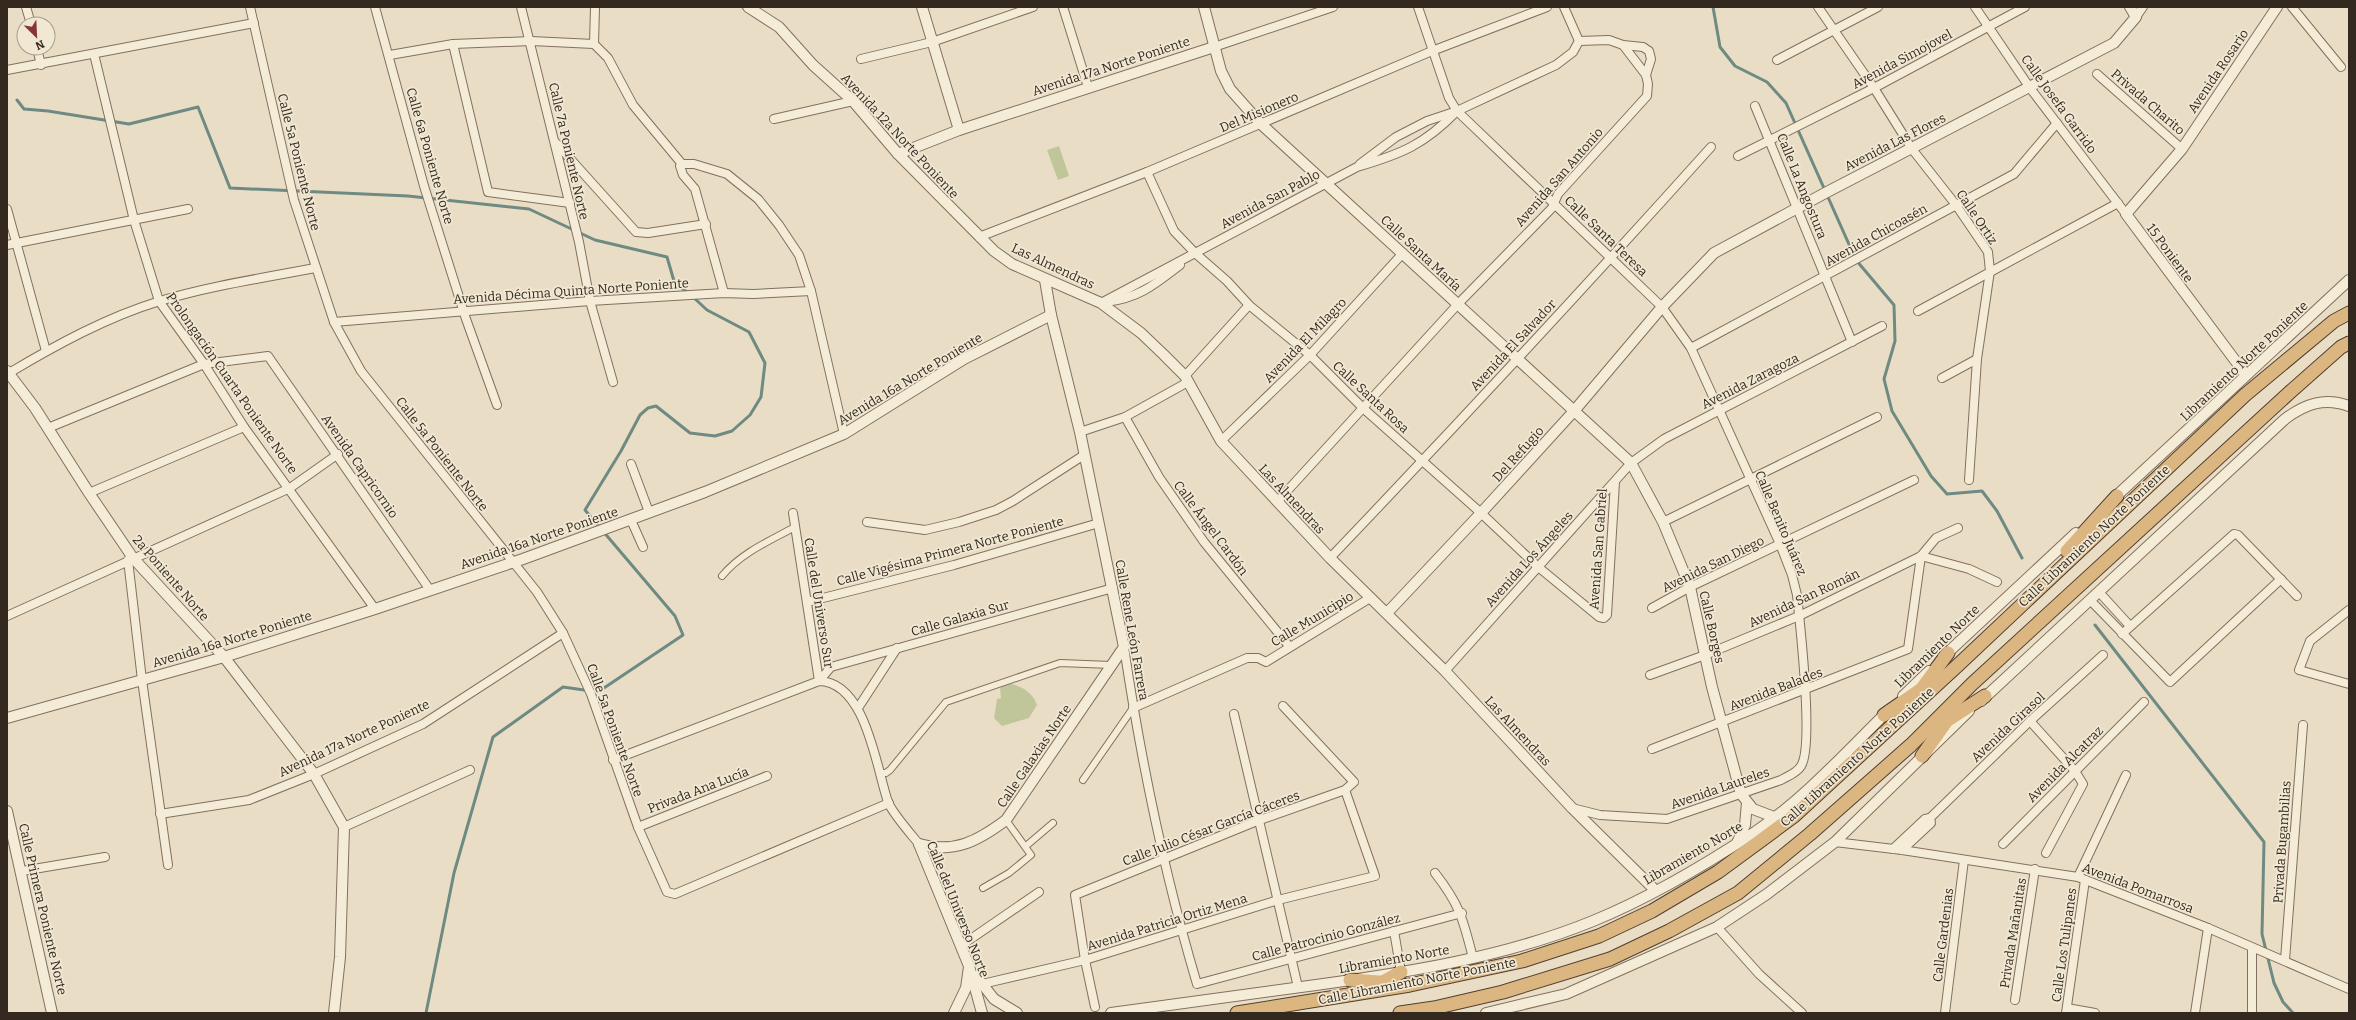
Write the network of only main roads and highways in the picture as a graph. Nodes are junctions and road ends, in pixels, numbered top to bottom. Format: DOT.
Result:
graph roads {
  1 [pos="2349,313"];
  2 [pos="2349,342"];
  3 [pos="2117,496"];
  4 [pos="2041,586"];
  5 [pos="1948,653"];
  6 [pos="1957,666"];
  7 [pos="1972,684"];
  8 [pos="1922,689"];
  9 [pos="1985,696"];
  10 [pos="1884,716"];
  11 [pos="1947,720"];
  12 [pos="1896,721"];
  13 [pos="1911,745"];
  14 [pos="1922,756"];
  15 [pos="1401,972"];
  16 [pos="1350,980"];
  17 [pos="1383,982"];
  18 [pos="1410,985"];
  19 [pos="1349,995"];
  20 [pos="1428,1010"];
  21 [pos="1237,1013"];
  22 [pos="1400,1013"];
  1 -- 4 [label="highway, Calle Libramiento Norte Poniente"];
  2 -- 7 [label="highway, Calle Libramiento Norte Poniente"];
  3 -- 4 [label="highway"];
  4 -- 6 [label="highway, Calle Libramiento Norte Poniente"];
  5 -- 8 [label="highway"];
  6 -- 8 [label="highway"];
  6 -- 12 [label="highway, Calle Libramiento Norte Poniente"];
  7 -- 11 [label="highway"];
  7 -- 13 [label="highway, Calle Libramiento Norte Poniente"];
  8 -- 10 [label="highway"];
  8 -- 12 [label="highway"];
  9 -- 11 [label="highway"];
  11 -- 13 [label="highway"];
  11 -- 14 [label="highway"];
  12 -- 18 [label="highway, Calle Libramiento Norte Poniente"];
  13 -- 20 [label="highway, Calle Libramiento Norte Poniente"];
  15 -- 17 [label="highway"];
  16 -- 17 [label="highway"];
  17 -- 18 [label="highway"];
  17 -- 19 [label="highway"];
  18 -- 19 [label="highway, Calle Libramiento Norte Poniente"];
  19 -- 21 [label="highway, Calle Libramiento Norte Poniente"];
  20 -- 22 [label="highway, Calle Libramiento Norte Poniente"];
}
